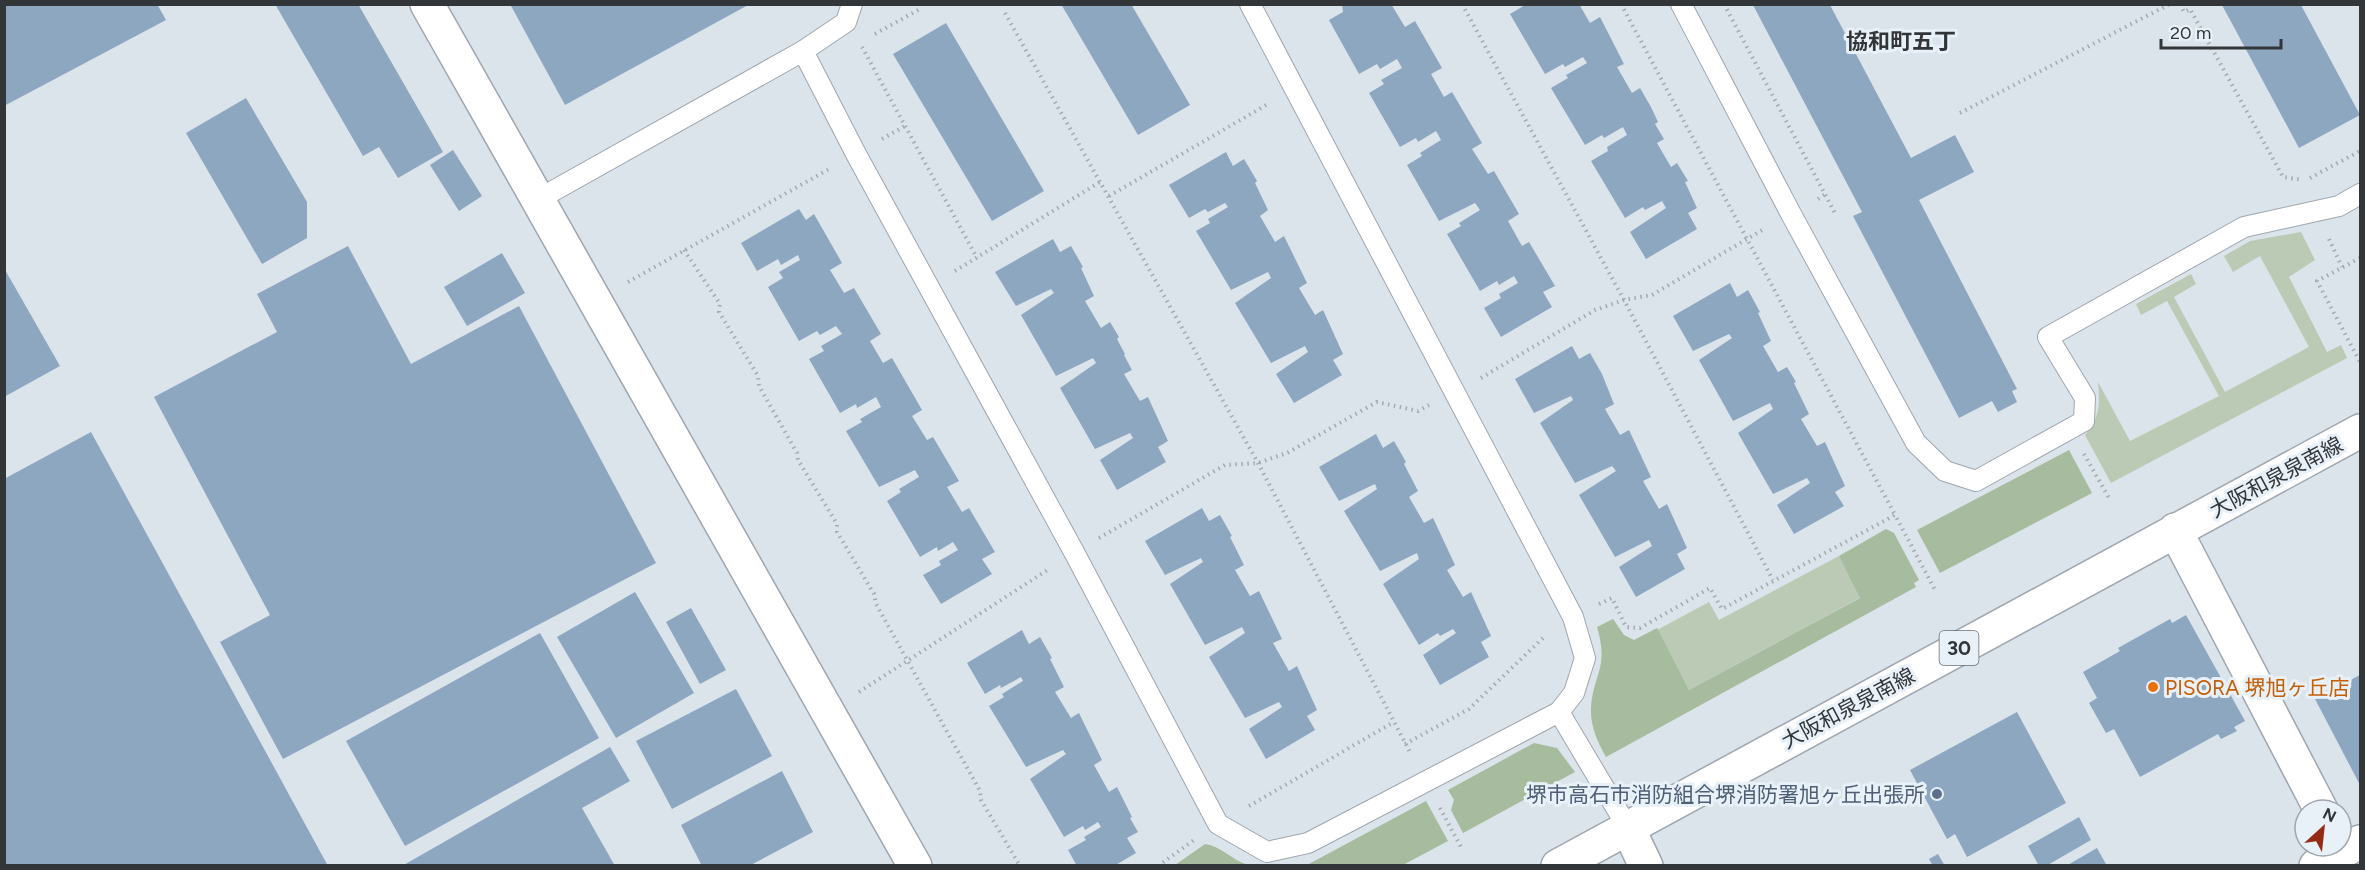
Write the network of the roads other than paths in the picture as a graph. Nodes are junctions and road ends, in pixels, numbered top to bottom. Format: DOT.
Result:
graph roads {
  1 [pos="427,4"];
  2 [pos="852,4"];
  3 [pos="1250,4"];
  4 [pos="1682,4"];
  5 [pos="803,51"];
  6 [pos="2361,194"];
  7 [pos="537,200"];
  8 [pos="2361,431"];
  9 [pos="2175,530"];
  10 [pos="1559,712"];
  11 [pos="2315,798"];
  12 [pos="1628,828"];
  13 [pos="915,866"];
  14 [pos="1557,866"];
  15 [pos="1646,866"];
  1 -- 7 [label="street"];
  2 -- 5 [label="lane"];
  3 -- 10 [label="lane"];
  4 -- 6 [label="lane"];
  5 -- 7 [label="lane"];
  5 -- 10 [label="lane"];
  7 -- 13 [label="street"];
  8 -- 9 [label="street, 大阪和泉泉南線 / 30"];
  9 -- 11 [label="street"];
  9 -- 12 [label="street, 大阪和泉泉南線 / 30"];
  10 -- 12 [label="lane"];
  12 -- 14 [label="street, 大阪和泉泉南線 / 30"];
  12 -- 15 [label="street"];
}
